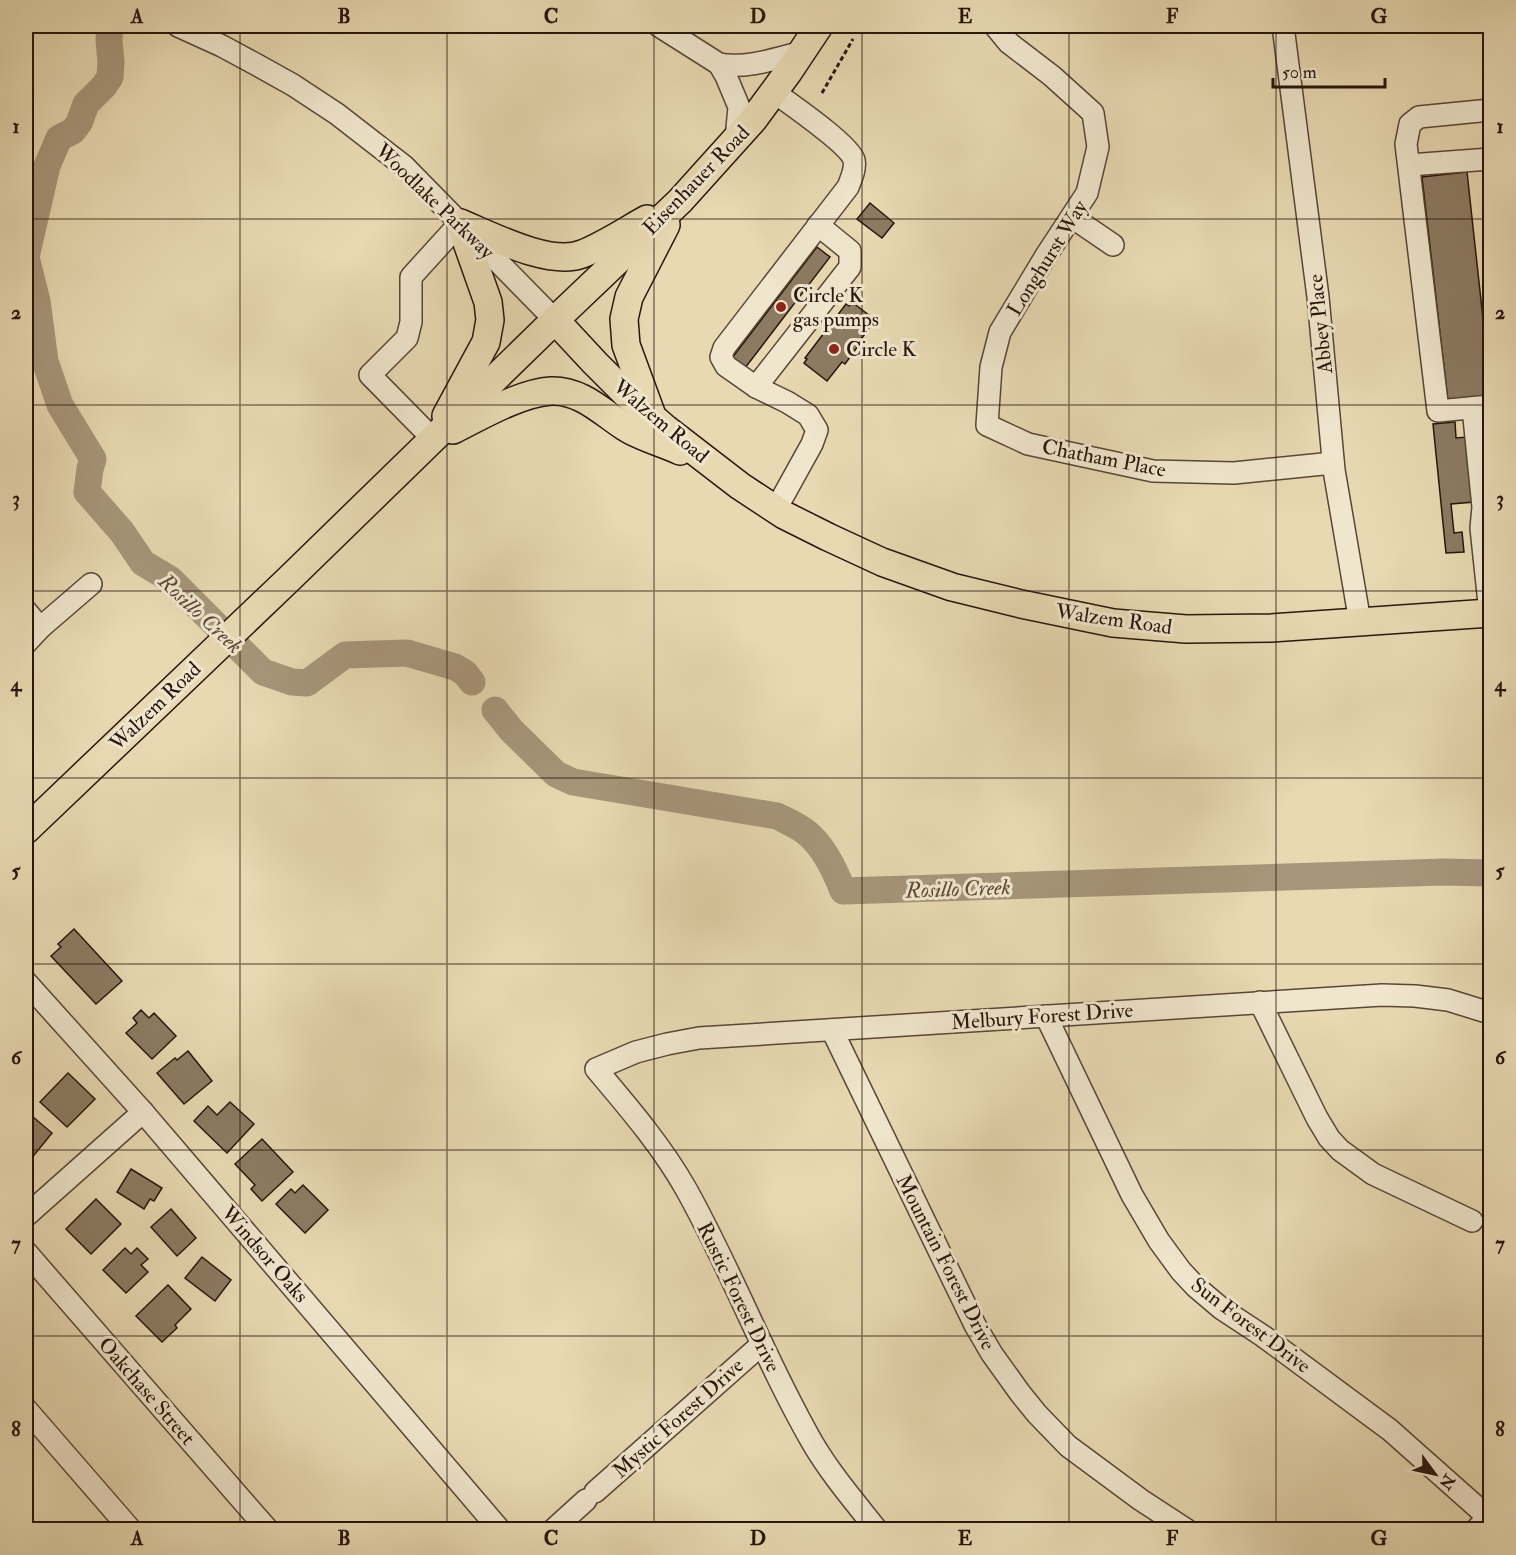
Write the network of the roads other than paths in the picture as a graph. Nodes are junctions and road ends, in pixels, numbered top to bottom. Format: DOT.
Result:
graph roads {
  1 [pos="178,26"];
  2 [pos="819,26"];
  3 [pos="1283,26"];
  4 [pos="989,27"];
  5 [pos="671,29"];
  6 [pos="802,52"];
  7 [pos="719,64"];
  8 [pos="774,92"];
  9 [pos="1491,110"];
  10 [pos="736,139"];
  11 [pos="1491,159"];
  12 [pos="1409,165"];
  13 [pos="680,201"];
  14 [pos="1072,218"];
  15 [pos="460,223"];
  16 [pos="818,225"];
  17 [pos="1113,245"];
  18 [pos="555,320"];
  19 [pos="756,387"];
  20 [pos="1482,407"];
  21 [pos="652,416"];
  22 [pos="987,425"];
  23 [pos="433,439"];
  24 [pos="1334,463"];
  25 [pos="712,464"];
  26 [pos="776,509"];
  27 [pos="91,584"];
  28 [pos="26,610"];
  29 [pos="1490,613"];
  30 [pos="1360,622"];
  31 [pos="40,628"];
  32 [pos="26,643"];
  33 [pos="26,830"];
  34 [pos="26,982"];
  35 [pos="1260,1002"];
  36 [pos="1491,1013"];
  37 [pos="1046,1016"];
  38 [pos="832,1030"];
  39 [pos="596,1069"];
  40 [pos="143,1112"];
  41 [pos="26,1216"];
  42 [pos="1472,1221"];
  43 [pos="26,1252"];
  44 [pos="762,1344"];
  45 [pos="27,1414"];
  46 [pos="1482,1523"];
  47 [pos="131,1530"];
  48 [pos="268,1530"];
  49 [pos="500,1530"];
  50 [pos="553,1530"];
  51 [pos="877,1530"];
  52 [pos="1187,1530"];
  1 -- 15 [label="street, Woodlake Parkway"];
  2 -- 6 [label="main road, Eisenhauer Road"];
  3 -- 24 [label="street, Abbey Place"];
  4 -- 14 [label="street, Longhurst Way"];
  5 -- 7 [label="street"];
  6 -- 7 [label="street"];
  6 -- 8 [label="main road, Eisenhauer Road"];
  7 -- 10 [label="street"];
  8 -- 10 [label="main road, Eisenhauer Road"];
  8 -- 16 [label="street"];
  9 -- 12 [label="street"];
  10 -- 13 [label="main road, Eisenhauer Road"];
  11 -- 12 [label="street"];
  12 -- 20 [label="street"];
  13 -- 15 [label="main road"];
  13 -- 18 [label="main road, Eisenhauer Road"];
  13 -- 21 [label="main road"];
  14 -- 17 [label="street"];
  14 -- 22 [label="street, Longhurst Way"];
  15 -- 18 [label="street, Woodlake Parkway"];
  15 -- 23 [label="main road"];
  15 -- 23 [label="street"];
  16 -- 19 [label="street"];
  16 -- 19 [label="street"];
  18 -- 21 [label="main road, Walzem Road"];
  18 -- 23 [label="main road, Walzem Road"];
  19 -- 26 [label="street"];
  20 -- 29 [label="street"];
  21 -- 25 [label="main road, Walzem Road"];
  22 -- 24 [label="street, Chatham Place"];
  23 -- 25 [label="main road"];
  23 -- 33 [label="main road, Walzem Road"];
  24 -- 30 [label="street, Abbey Place"];
  25 -- 26 [label="main road, Walzem Road"];
  26 -- 30 [label="main road, Walzem Road"];
  27 -- 31 [label="street"];
  28 -- 31 [label="street"];
  29 -- 30 [label="main road, Walzem Road"];
  31 -- 32 [label="street"];
  34 -- 40 [label="street, Windsor Oaks"];
  35 -- 36 [label="street, Melbury Forest Drive"];
  35 -- 37 [label="street, Melbury Forest Drive"];
  35 -- 42 [label="street"];
  37 -- 38 [label="street, Melbury Forest Drive"];
  37 -- 46 [label="street, Sun Forest Drive"];
  38 -- 39 [label="street, Melbury Forest Drive"];
  38 -- 52 [label="street, Mountain Forest Drive"];
  39 -- 44 [label="street, Rustic Forest Drive"];
  40 -- 41 [label="street"];
  40 -- 49 [label="street, Windsor Oaks"];
  43 -- 48 [label="street, Oakchase Street"];
  44 -- 50 [label="street, Mystic Forest Drive"];
  44 -- 51 [label="street, Rustic Forest Drive"];
  45 -- 47 [label="street"];
}
